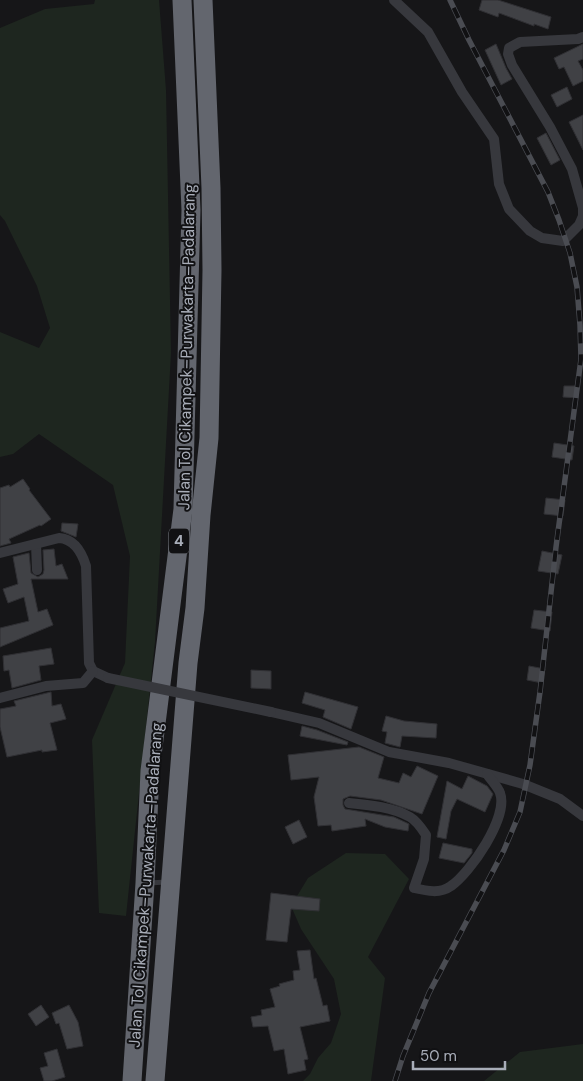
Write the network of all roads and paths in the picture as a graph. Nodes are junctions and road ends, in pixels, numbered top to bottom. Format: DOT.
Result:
graph roads {
  1 [pos="182,0"];
  2 [pos="203,0"];
  3 [pos="394,0"];
  4 [pos="583,38"];
  5 [pos="36,544"];
  6 [pos="0,553"];
  7 [pos="37,570"];
  8 [pos="93,671"];
  9 [pos="0,698"];
  10 [pos="487,774"];
  11 [pos="349,803"];
  12 [pos="583,816"];
  13 [pos="172,882"];
  14 [pos="145,883"];
  15 [pos="132,1081"];
  16 [pos="155,1081"];
  1 -- 14 [label="highway, Jalan Tol Cikampek–Purwakarta–Padalarang / 4"];
  2 -- 13 [label="highway, Jalan Tol Cikampek–Purwakarta–Padalarang / 4"];
  3 -- 4 [label="street"];
  5 -- 6 [label="street"];
  5 -- 7 [label="street"];
  5 -- 8 [label="street"];
  8 -- 9 [label="street"];
  8 -- 10 [label="street, bridge"];
  10 -- 11 [label="street"];
  10 -- 12 [label="street"];
  13 -- 14 [label="lane"];
  13 -- 16 [label="highway, Jalan Tol Cikampek–Purwakarta–Padalarang / 4"];
  14 -- 15 [label="highway, Jalan Tol Cikampek–Purwakarta–Padalarang / 4"];
}
